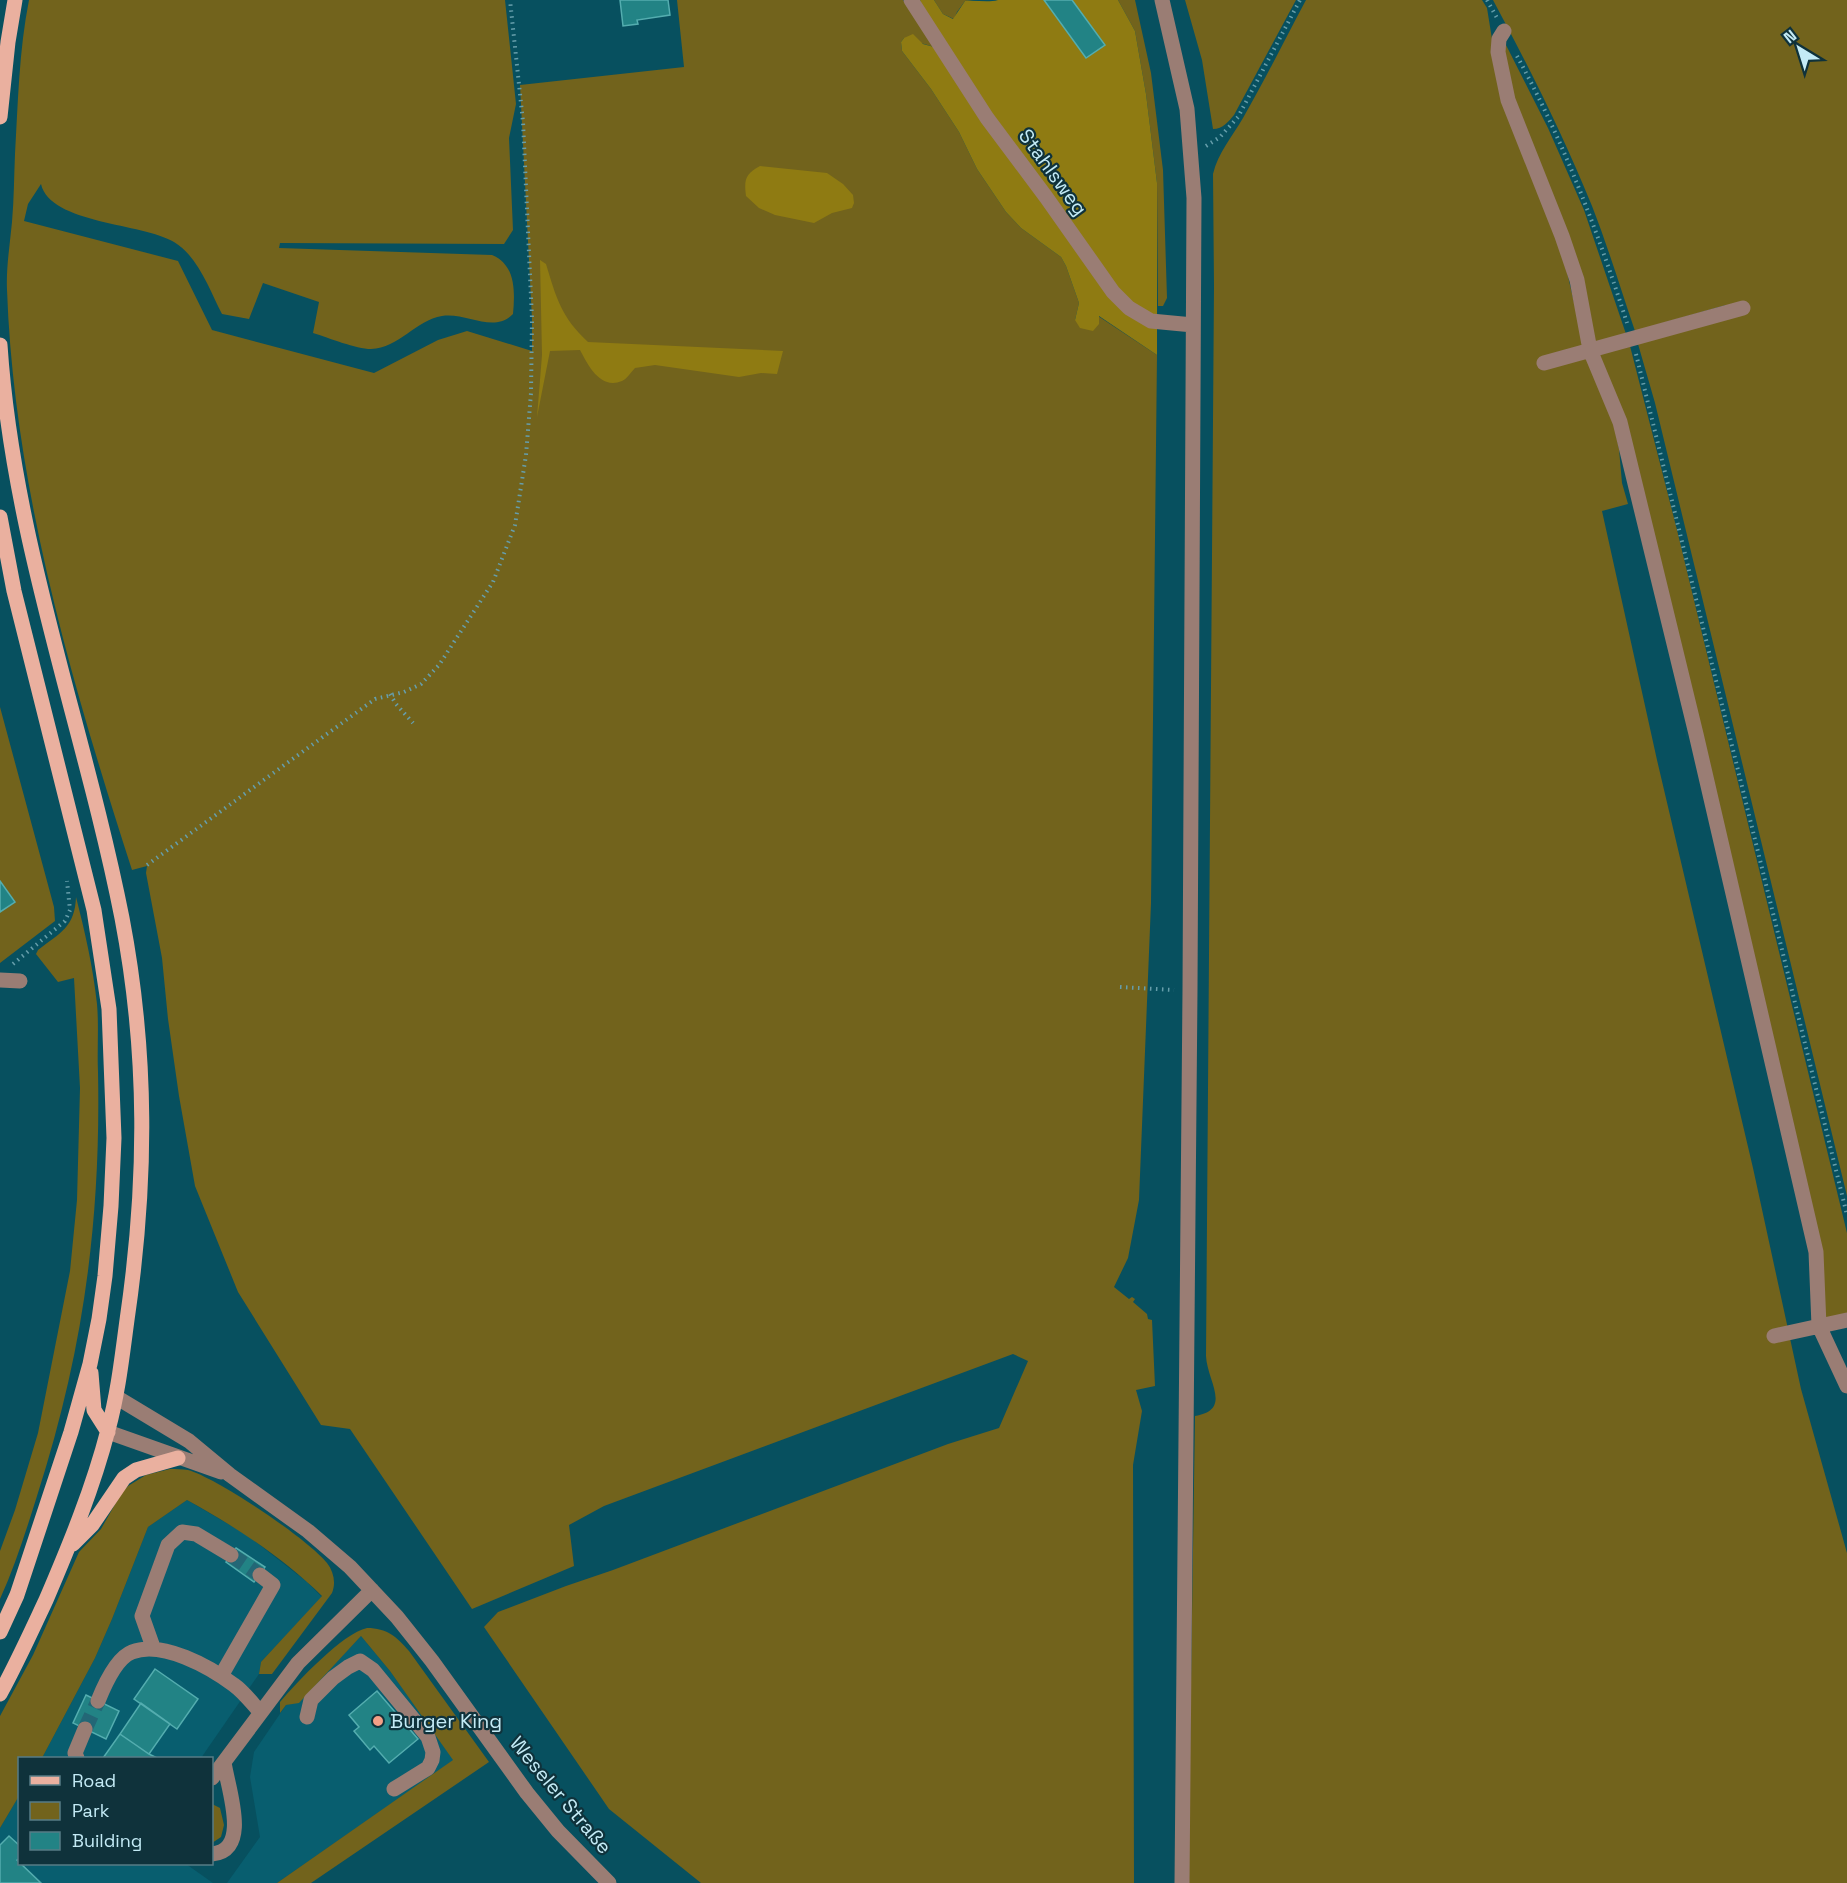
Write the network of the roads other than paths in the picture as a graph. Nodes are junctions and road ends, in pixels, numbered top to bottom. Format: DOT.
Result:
graph roads {
  1 [pos="15,0"];
  2 [pos="910,0"];
  3 [pos="1162,0"];
  4 [pos="1504,31"];
  5 [pos="0,117"];
  6 [pos="1743,308"];
  7 [pos="1193,325"];
  8 [pos="0,345"];
  9 [pos="1590,350"];
  10 [pos="1544,363"];
  11 [pos="0,517"];
  12 [pos="4,974"];
  13 [pos="20,981"];
  14 [pos="1847,1320"];
  15 [pos="1819,1326"];
  16 [pos="1774,1336"];
  17 [pos="90,1364"];
  18 [pos="1847,1386"];
  19 [pos="116,1397"];
  20 [pos="94,1410"];
  21 [pos="71,1432"];
  22 [pos="108,1432"];
  23 [pos="178,1458"];
  24 [pos="230,1474"];
  25 [pos="69,1548"];
  26 [pos="231,1555"];
  27 [pos="260,1575"];
  28 [pos="372,1590"];
  29 [pos="0,1632"];
  30 [pos="153,1647"];
  31 [pos="221,1676"];
  32 [pos="0,1694"];
  33 [pos="98,1701"];
  34 [pos="260,1712"];
  35 [pos="307,1717"];
  36 [pos="85,1729"];
  37 [pos="77,1757"];
  38 [pos="224,1762"];
  39 [pos="213,1777"];
  40 [pos="394,1788"];
  41 [pos="213,1854"];
  42 [pos="609,1883"];
  43 [pos="1182,1883"];
  1 -- 5 [label="main road"];
  2 -- 7 [label="street, Stahlsweg"];
  3 -- 7 [label="street"];
  4 -- 9 [label="street"];
  6 -- 9 [label="street"];
  7 -- 43 [label="street"];
  8 -- 19 [label="main road"];
  9 -- 10 [label="street"];
  9 -- 15 [label="street"];
  11 -- 17 [label="main road"];
  12 -- 13 [label="street"];
  14 -- 15 [label="street"];
  15 -- 16 [label="street"];
  15 -- 18 [label="street"];
  17 -- 20 [label="main road"];
  17 -- 21 [label="main road"];
  19 -- 20 [label="main road"];
  19 -- 22 [label="main road"];
  19 -- 24 [label="street, Weseler Straße"];
  20 -- 21 [label="main road"];
  20 -- 22 [label="main road"];
  21 -- 29 [label="main road"];
  22 -- 23 [label="street, Weseler Straße"];
  22 -- 25 [label="main road"];
  23 -- 24 [label="street, Weseler Straße"];
  23 -- 25 [label="main road"];
  24 -- 28 [label="street, Weseler Straße"];
  25 -- 32 [label="main road"];
  26 -- 30 [label="street"];
  27 -- 31 [label="street"];
  28 -- 34 [label="street"];
  28 -- 42 [label="street, Weseler Straße"];
  30 -- 31 [label="street"];
  30 -- 33 [label="street"];
  31 -- 34 [label="street"];
  34 -- 38 [label="street"];
  35 -- 40 [label="street"];
  36 -- 37 [label="street"];
  38 -- 39 [label="street"];
  38 -- 41 [label="street"];
}
